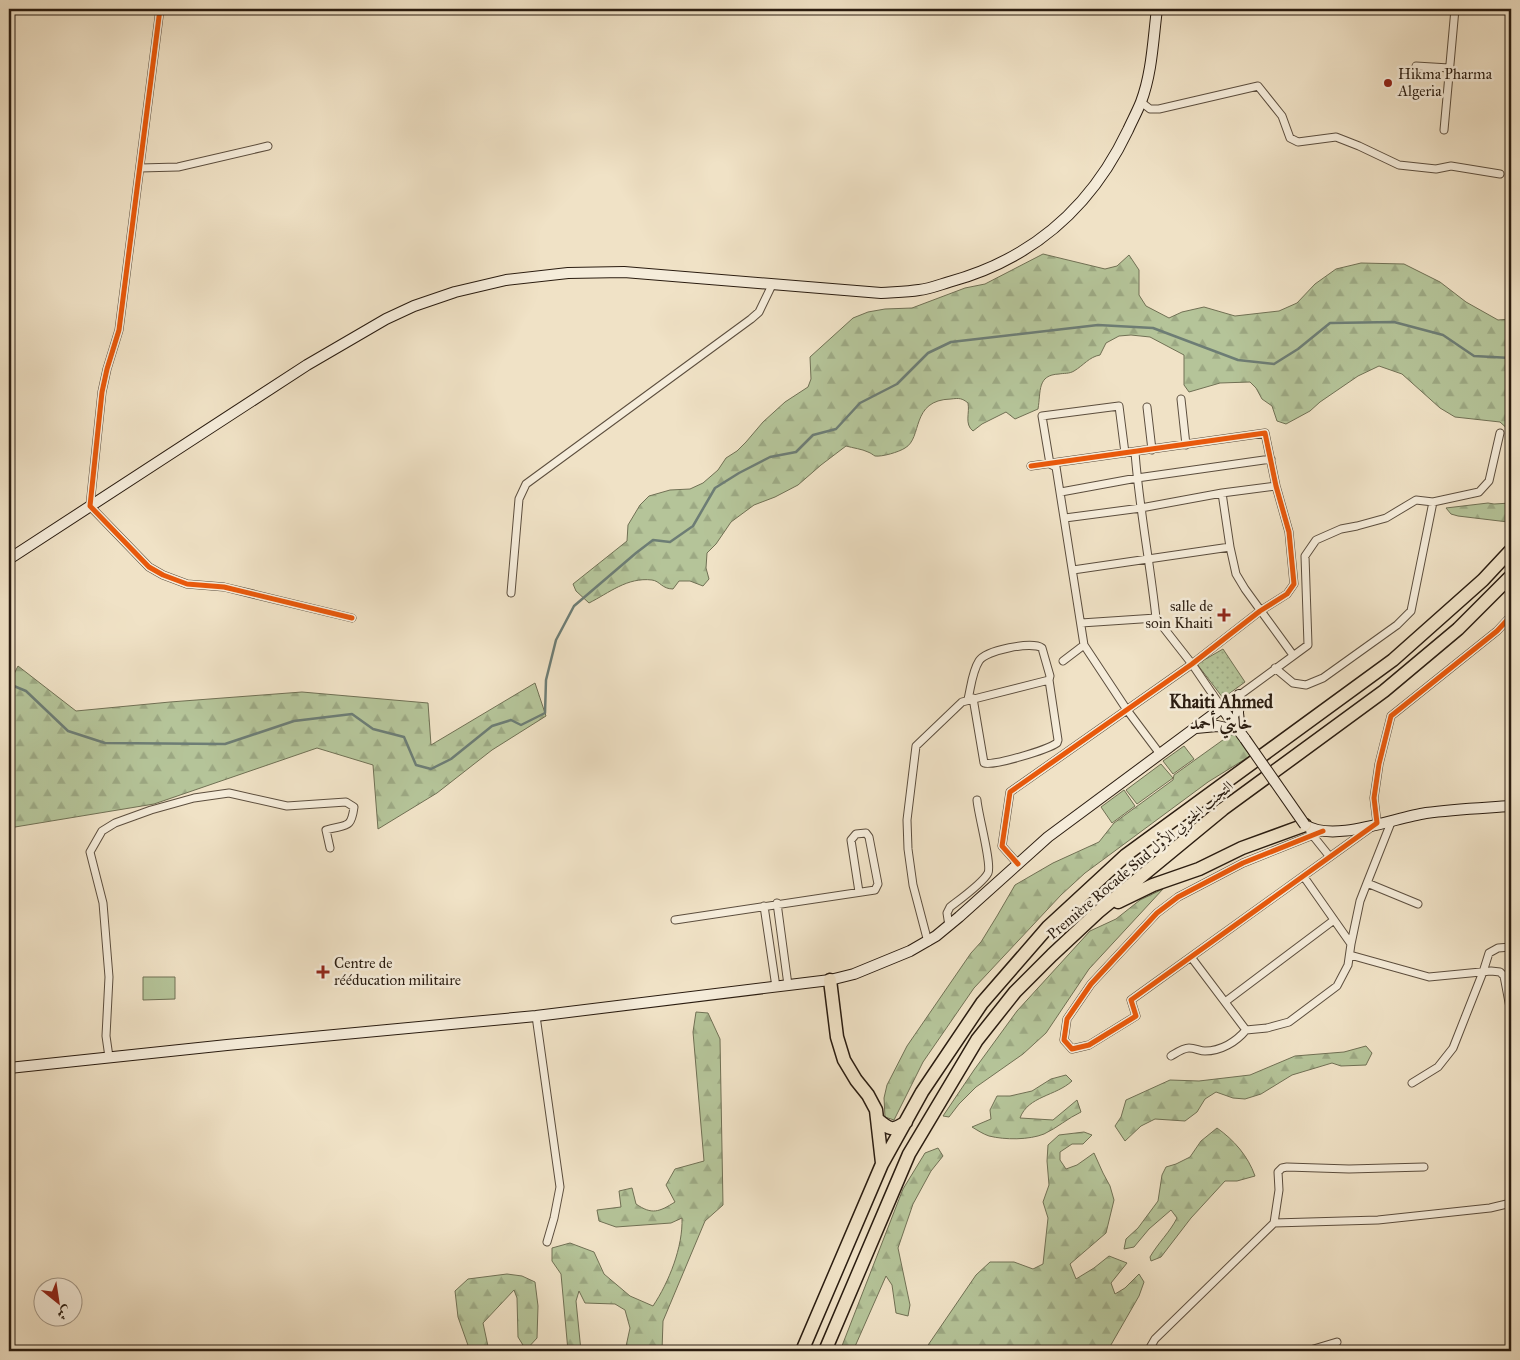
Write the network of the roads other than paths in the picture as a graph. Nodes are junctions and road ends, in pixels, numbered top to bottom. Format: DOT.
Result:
graph roads {
  1 [pos="160,9"];
  2 [pos="1157,9"];
  3 [pos="1455,9"];
  4 [pos="1416,66"];
  5 [pos="1449,68"];
  6 [pos="1141,102"];
  7 [pos="1444,130"];
  8 [pos="268,146"];
  9 [pos="140,168"];
  10 [pos="1500,174"];
  11 [pos="772,285"];
  12 [pos="1181,399"];
  13 [pos="1148,407"];
  14 [pos="1500,433"];
  15 [pos="1186,445"];
  16 [pos="1152,450"];
  17 [pos="1135,452"];
  18 [pos="1125,454"];
  19 [pos="1271,459"];
  20 [pos="1050,464"];
  21 [pos="1032,466"];
  22 [pos="1137,478"];
  23 [pos="1276,486"];
  24 [pos="1061,492"];
  25 [pos="1222,493"];
  26 [pos="1433,502"];
  27 [pos="90,506"];
  28 [pos="1141,508"];
  29 [pos="1065,518"];
  30 [pos="1230,546"];
  31 [pos="1511,550"];
  32 [pos="9,559"];
  33 [pos="1149,559"];
  34 [pos="1073,570"];
  35 [pos="1511,576"];
  36 [pos="511,593"];
  37 [pos="1260,611"];
  38 [pos="1511,616"];
  39 [pos="352,618"];
  40 [pos="1156,618"];
  41 [pos="1081,623"];
  42 [pos="1084,645"];
  43 [pos="1293,655"];
  44 [pos="1063,661"];
  45 [pos="1192,664"];
  46 [pos="1275,668"];
  47 [pos="1049,680"];
  48 [pos="1239,695"];
  49 [pos="970,699"];
  50 [pos="1222,708"];
  51 [pos="1127,710"];
  52 [pos="1195,728"];
  53 [pos="1242,735"];
  54 [pos="1160,754"];
  55 [pos="977,800"];
  56 [pos="1511,806"];
  57 [pos="1392,820"];
  58 [pos="1377,823"];
  59 [pos="1309,830"];
  60 [pos="330,848"];
  61 [pos="1330,857"];
  62 [pos="1018,864"];
  63 [pos="1304,876"];
  64 [pos="1366,883"];
  65 [pos="859,892"];
  66 [pos="776,903"];
  67 [pos="1418,904"];
  68 [pos="764,906"];
  69 [pos="1098,912"];
  70 [pos="675,920"];
  71 [pos="1334,920"];
  72 [pos="949,926"];
  73 [pos="928,942"];
  74 [pos="1351,944"];
  75 [pos="1511,947"];
  76 [pos="1350,955"];
  77 [pos="1191,957"];
  78 [pos="1483,972"];
  79 [pos="830,980"];
  80 [pos="788,985"];
  81 [pos="776,987"];
  82 [pos="1225,1002"];
  83 [pos="1511,1013"];
  84 [pos="536,1016"];
  85 [pos="1246,1030"];
  86 [pos="1171,1056"];
  87 [pos="109,1058"];
  88 [pos="9,1068"];
  89 [pos="1412,1083"];
  90 [pos="878,1119"];
  91 [pos="906,1122"];
  92 [pos="882,1164"];
  93 [pos="1424,1167"];
  94 [pos="1511,1203"];
  95 [pos="1274,1223"];
  96 [pos="547,1242"];
  97 [pos="1337,1342"];
  98 [pos="802,1351"];
  99 [pos="825,1351"];
  100 [pos="1148,1351"];
  101 [pos="1307,1351"];
  1 -- 9 [label="street"];
  2 -- 6 [label="main road"];
  3 -- 5 [label="street"];
  4 -- 5 [label="street"];
  5 -- 7 [label="street"];
  6 -- 10 [label="street"];
  6 -- 11 [label="main road"];
  8 -- 9 [label="street"];
  9 -- 27 [label="street"];
  11 -- 27 [label="main road"];
  11 -- 36 [label="street"];
  12 -- 15 [label="street"];
  13 -- 16 [label="street"];
  14 -- 26 [label="street"];
  15 -- 16 [label="street"];
  15 -- 19 [label="street"];
  16 -- 17 [label="street"];
  17 -- 18 [label="street"];
  17 -- 22 [label="street"];
  18 -- 20 [label="street"];
  18 -- 20 [label="street"];
  19 -- 22 [label="street"];
  19 -- 23 [label="street"];
  20 -- 21 [label="street"];
  20 -- 24 [label="street"];
  22 -- 24 [label="street"];
  22 -- 28 [label="street"];
  23 -- 25 [label="street"];
  23 -- 37 [label="street"];
  24 -- 29 [label="street"];
  25 -- 28 [label="street"];
  25 -- 30 [label="street"];
  26 -- 43 [label="street"];
  26 -- 46 [label="street"];
  27 -- 32 [label="main road"];
  27 -- 39 [label="street"];
  28 -- 29 [label="street"];
  28 -- 33 [label="street"];
  29 -- 34 [label="street"];
  30 -- 33 [label="street"];
  30 -- 37 [label="street"];
  31 -- 91 [label="highway, Première Rocade Sud التجنب الجنوبي الأول"];
  33 -- 34 [label="street"];
  33 -- 40 [label="street"];
  34 -- 41 [label="street"];
  35 -- 69 [label="highway, Première Rocade Sud التجنب الجنوبي الأول"];
  37 -- 43 [label="street"];
  37 -- 45 [label="street"];
  38 -- 58 [label="street"];
  40 -- 41 [label="street"];
  40 -- 45 [label="street"];
  41 -- 42 [label="street"];
  42 -- 44 [label="street"];
  42 -- 51 [label="street"];
  43 -- 46 [label="street"];
  45 -- 50 [label="street"];
  45 -- 51 [label="street"];
  46 -- 48 [label="street"];
  47 -- 49 [label="street"];
  47 -- 49 [label="street"];
  47 -- 49 [label="street"];
  48 -- 50 [label="street"];
  48 -- 53 [label="main road"];
  49 -- 73 [label="street"];
  50 -- 52 [label="main road"];
  50 -- 53 [label="main road"];
  51 -- 54 [label="street"];
  51 -- 62 [label="street"];
  52 -- 53 [label="main road"];
  52 -- 54 [label="main road"];
  53 -- 59 [label="main road, bridge"];
  54 -- 62 [label="main road"];
  55 -- 72 [label="street"];
  56 -- 57 [label="main road"];
  57 -- 58 [label="main road"];
  57 -- 64 [label="street"];
  58 -- 59 [label="main road"];
  58 -- 61 [label="street"];
  59 -- 61 [label="street"];
  59 -- 69 [label="highway"];
  59 -- 77 [label="street"];
  60 -- 87 [label="street"];
  61 -- 63 [label="street"];
  62 -- 72 [label="main road"];
  63 -- 71 [label="street"];
  63 -- 77 [label="street"];
  64 -- 67 [label="street"];
  64 -- 74 [label="street"];
  65 -- 65 [label="street"];
  65 -- 66 [label="street"];
  66 -- 68 [label="street"];
  66 -- 80 [label="street"];
  68 -- 70 [label="street"];
  68 -- 81 [label="street"];
  69 -- 99 [label="highway, Première Rocade Sud التجنب الجنوبي الأول"];
  71 -- 74 [label="street"];
  71 -- 82 [label="street"];
  72 -- 73 [label="main road"];
  73 -- 79 [label="main road"];
  74 -- 76 [label="street"];
  75 -- 78 [label="street"];
  76 -- 78 [label="street"];
  76 -- 85 [label="street"];
  77 -- 82 [label="street"];
  78 -- 83 [label="street"];
  78 -- 89 [label="street"];
  79 -- 80 [label="main road"];
  79 -- 90 [label="highway"];
  80 -- 81 [label="main road"];
  81 -- 84 [label="main road"];
  82 -- 85 [label="street"];
  84 -- 87 [label="main road"];
  84 -- 96 [label="street"];
  85 -- 86 [label="street"];
  87 -- 88 [label="main road"];
  90 -- 91 [label="highway"];
  90 -- 92 [label="highway"];
  91 -- 92 [label="highway, Première Rocade Sud التجنب الجنوبي الأول"];
  92 -- 98 [label="highway, Première Rocade Sud التجنب الجنوبي الأول"];
  93 -- 95 [label="street"];
  94 -- 95 [label="street"];
  95 -- 100 [label="street"];
  97 -- 101 [label="street"];
}
